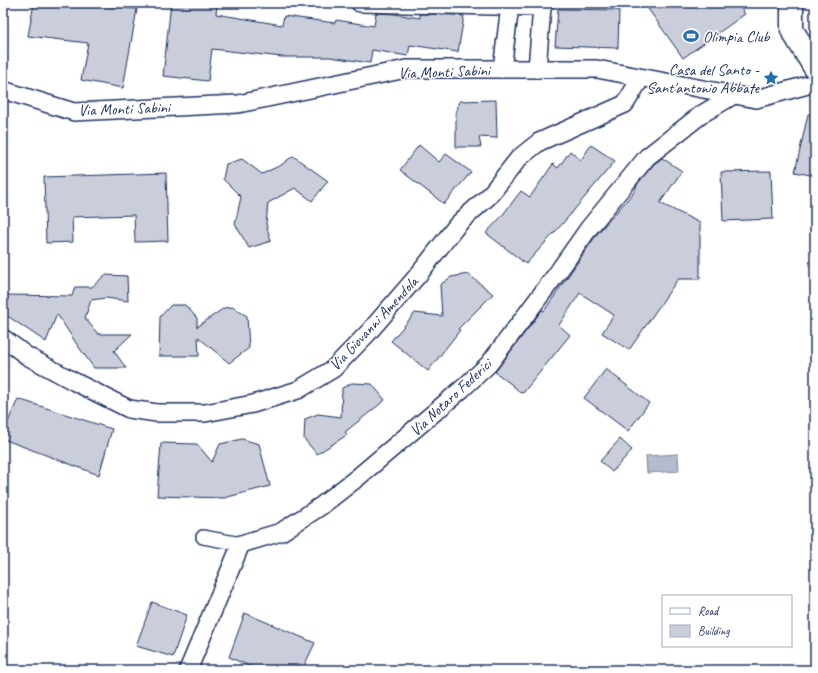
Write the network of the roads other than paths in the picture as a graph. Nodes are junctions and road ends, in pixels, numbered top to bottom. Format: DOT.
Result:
graph roads {
  1 [pos="360,3"];
  2 [pos="792,3"];
  3 [pos="543,5"];
  4 [pos="510,6"];
  5 [pos="815,68"];
  6 [pos="502,69"];
  7 [pos="537,69"];
  8 [pos="641,78"];
  9 [pos="815,83"];
  10 [pos="3,90"];
  11 [pos="734,95"];
  12 [pos="3,338"];
  13 [pos="203,537"];
  14 [pos="241,544"];
  15 [pos="188,670"];
  1 -- 4 [label="street"];
  2 -- 5 [label="main road"];
  3 -- 4 [label="street"];
  3 -- 7 [label="street"];
  4 -- 6 [label="street"];
  6 -- 7 [label="street, Via Monti Sabini"];
  6 -- 10 [label="street, Via Monti Sabini"];
  7 -- 8 [label="street, Via Monti Sabini"];
  8 -- 11 [label="street, Via Monti Sabini"];
  8 -- 12 [label="street, Via Giovanni Amendola"];
  9 -- 11 [label="street, Via Monti Sabini"];
  11 -- 14 [label="street, Via Notaro Federici"];
  13 -- 14 [label="street"];
  14 -- 15 [label="street"];
}
